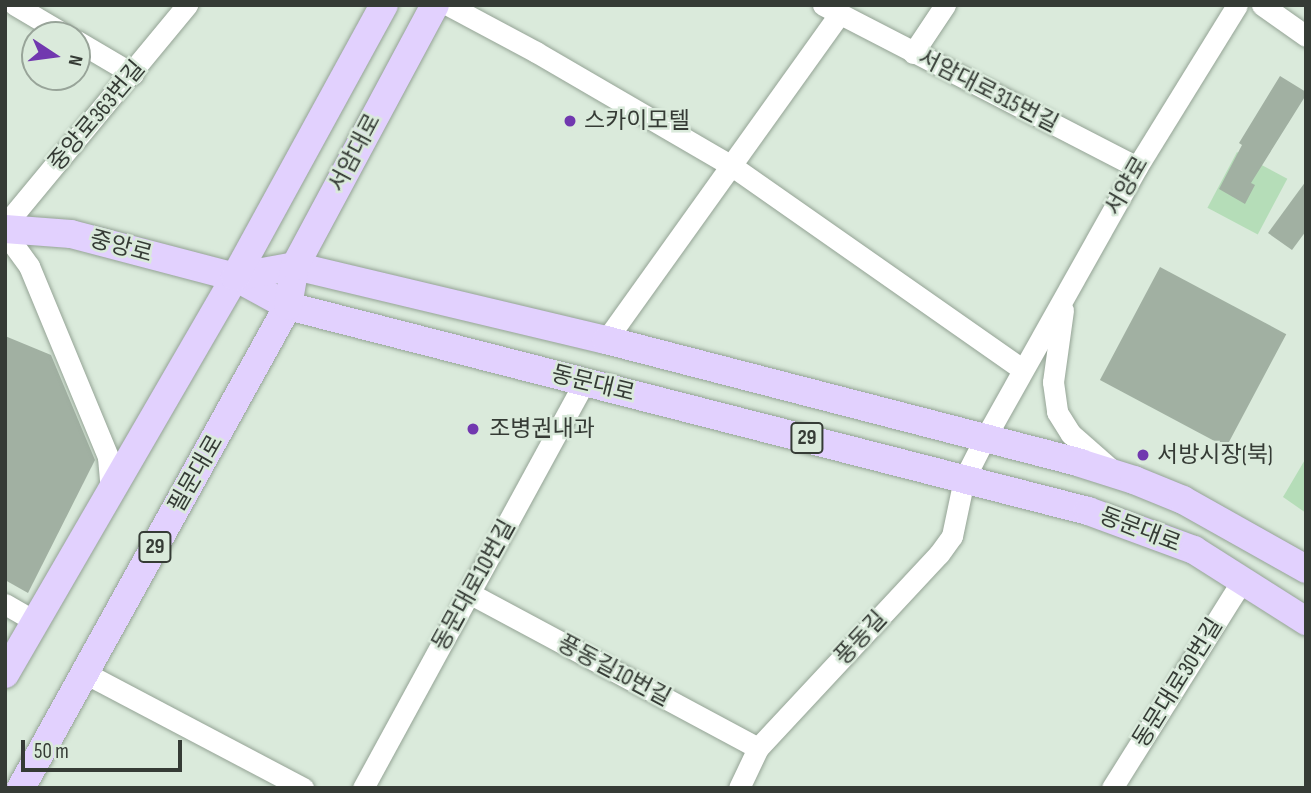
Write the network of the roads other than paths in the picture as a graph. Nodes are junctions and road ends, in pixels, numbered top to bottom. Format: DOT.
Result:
graph roads {
  1 [pos="15,5"];
  2 [pos="187,5"];
  3 [pos="384,5"];
  4 [pos="435,5"];
  5 [pos="448,5"];
  6 [pos="945,5"];
  7 [pos="1237,5"];
  8 [pos="1262,5"];
  9 [pos="831,10"];
  10 [pos="42,21"];
  11 [pos="1306,36"];
  12 [pos="91,49"];
  13 [pos="913,53"];
  14 [pos="133,74"];
  15 [pos="732,166"];
  16 [pos="1137,167"];
  17 [pos="5,229"];
  18 [pos="295,266"];
  19 [pos="235,277"];
  20 [pos="1065,295"];
  21 [pos="288,306"];
  22 [pos="606,340"];
  23 [pos="1023,370"];
  24 [pos="584,382"];
  25 [pos="984,440"];
  26 [pos="1117,474"];
  27 [pos="964,479"];
  28 [pos="111,492"];
  29 [pos="1306,569"];
  30 [pos="1243,579"];
  31 [pos="469,593"];
  32 [pos="5,604"];
  33 [pos="36,621"];
  34 [pos="1306,621"];
  35 [pos="83,672"];
  36 [pos="5,674"];
  37 [pos="758,748"];
  38 [pos="21,788"];
  39 [pos="303,788"];
  40 [pos="363,788"];
  41 [pos="740,788"];
  42 [pos="1112,788"];
  1 -- 10 [label="street"];
  2 -- 14 [label="street, 중앙로363번길"];
  3 -- 19 [label="main road, 서암대로"];
  4 -- 18 [label="main road, 서암대로"];
  5 -- 15 [label="street"];
  6 -- 13 [label="street"];
  7 -- 16 [label="street, 서양로"];
  8 -- 11 [label="street"];
  9 -- 13 [label="street, 서암대로315번길"];
  9 -- 15 [label="street, 서암대로315번길"];
  12 -- 14 [label="street"];
  13 -- 16 [label="street, 서암대로315번길"];
  14 -- 17 [label="street, 중앙로363번길"];
  15 -- 22 [label="street, 동문대로"];
  15 -- 23 [label="street"];
  16 -- 20 [label="street, 서양로"];
  17 -- 19 [label="main road, 중앙로"];
  17 -- 28 [label="street"];
  18 -- 19 [label="main road, 동문대로 / 29"];
  18 -- 21 [label="main road, 서암대로"];
  18 -- 22 [label="main road, 동문대로 / 29"];
  19 -- 21 [label="main road, 동문대로"];
  19 -- 28 [label="main road"];
  20 -- 23 [label="street, 서양로"];
  20 -- 26 [label="street"];
  21 -- 24 [label="main road, 동문대로 / 29"];
  21 -- 35 [label="main road, 필문대로 / 29"];
  22 -- 25 [label="main road, 동문대로 / 29"];
  23 -- 25 [label="street, 서양로"];
  24 -- 27 [label="main road, 동문대로 / 29"];
  24 -- 31 [label="street, 동문대로10번길"];
  25 -- 26 [label="main road, 동문대로 / 29"];
  25 -- 27 [label="street, 서양로"];
  26 -- 29 [label="main road, 동문대로 / 29"];
  27 -- 30 [label="main road, 동문대로 / 29"];
  27 -- 37 [label="street, 풍동길"];
  28 -- 33 [label="main road"];
  30 -- 34 [label="main road, 동문대로 / 29"];
  30 -- 42 [label="street, 동문대로30번길"];
  31 -- 37 [label="street, 풍동길10번길"];
  31 -- 40 [label="street, 동문대로10번길"];
  32 -- 33 [label="street"];
  33 -- 36 [label="main road"];
  35 -- 38 [label="main road, 필문대로 / 29"];
  35 -- 39 [label="street"];
  37 -- 41 [label="street, 풍동길"];
}
